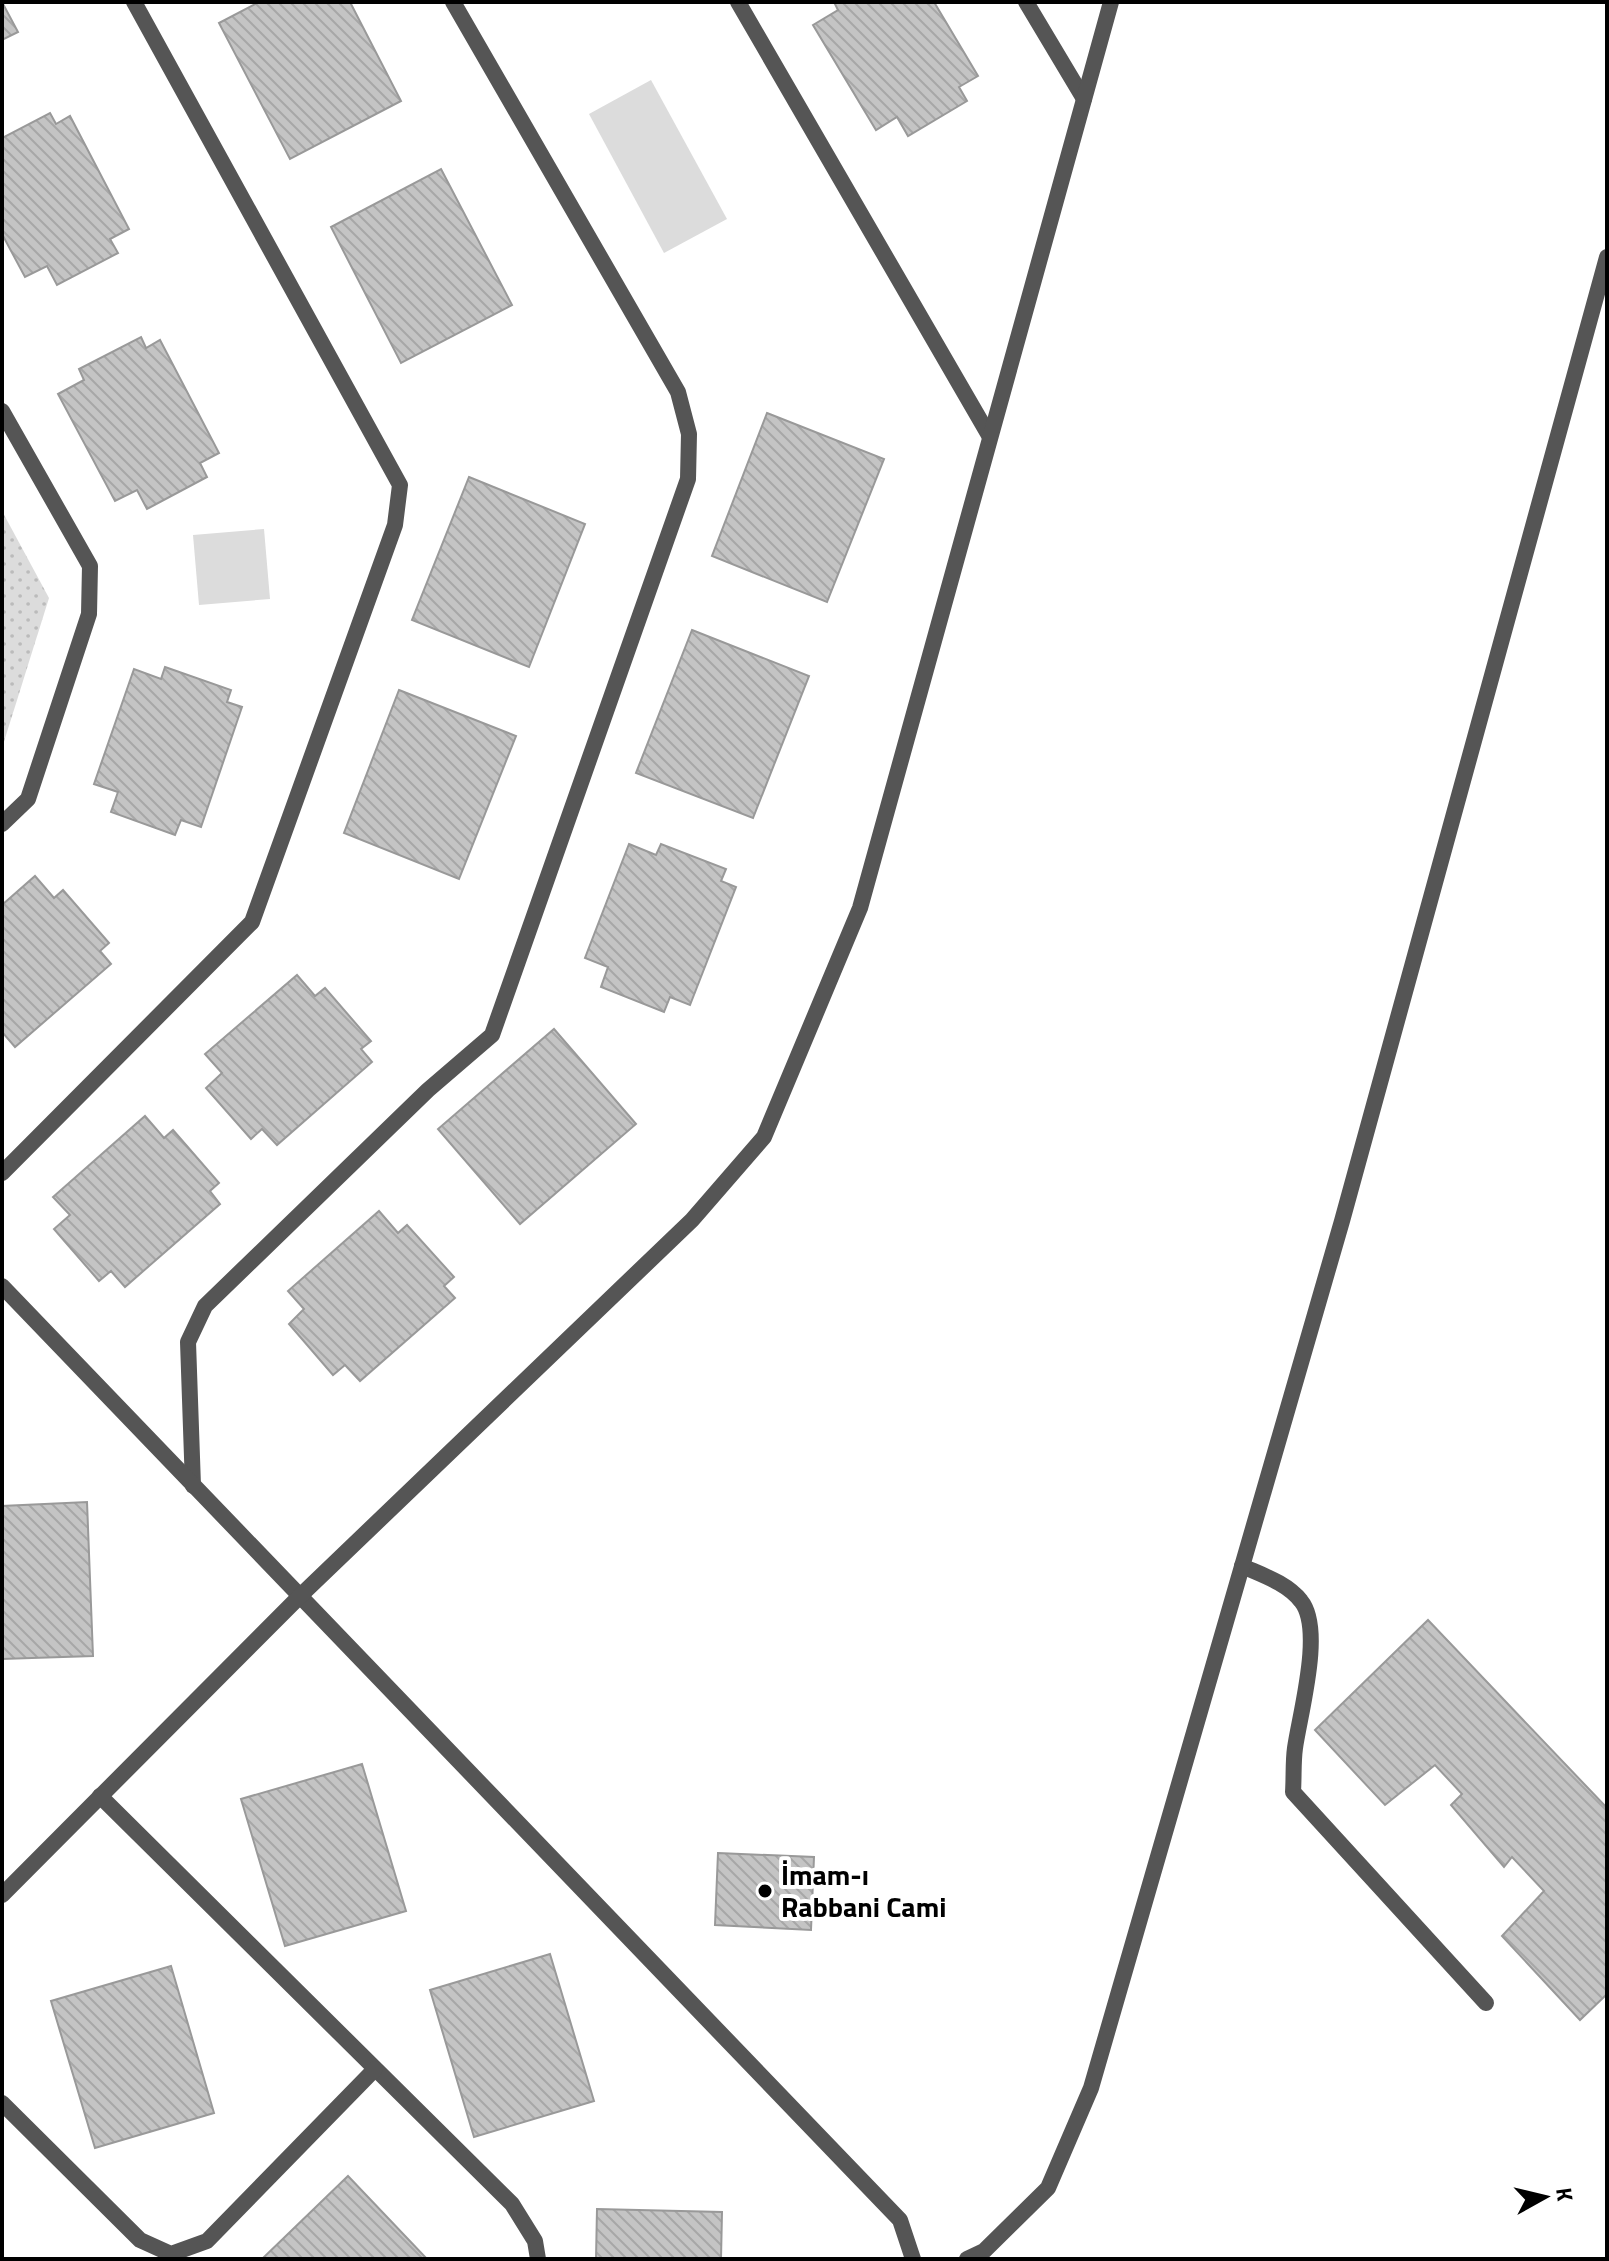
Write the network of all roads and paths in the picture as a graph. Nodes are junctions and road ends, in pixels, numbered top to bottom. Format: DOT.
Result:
graph roads {
  1 [pos="134,2"];
  2 [pos="453,2"];
  3 [pos="738,2"];
  4 [pos="1026,2"];
  5 [pos="1111,2"];
  6 [pos="1084,99"];
  7 [pos="1607,257"];
  8 [pos="2,411"];
  9 [pos="990,437"];
  10 [pos="2,824"];
  11 [pos="2,1173"];
  12 [pos="2,1286"];
  13 [pos="193,1486"];
  14 [pos="1242,1566"];
  15 [pos="299,1597"];
  16 [pos="100,1796"];
  17 [pos="2,1895"];
  18 [pos="1486,2003"];
  19 [pos="375,2069"];
  20 [pos="2,2103"];
  21 [pos="538,2259"];
  22 [pos="913,2259"];
  23 [pos="967,2259"];
  1 -- 11 [label="street"];
  2 -- 13 [label="street"];
  3 -- 9 [label="street"];
  4 -- 6 [label="street"];
  5 -- 6 [label="street"];
  6 -- 9 [label="street"];
  7 -- 14 [label="street"];
  8 -- 10 [label="street"];
  9 -- 15 [label="street"];
  12 -- 13 [label="street"];
  13 -- 15 [label="street"];
  14 -- 18 [label="street"];
  14 -- 23 [label="street"];
  15 -- 16 [label="street"];
  15 -- 22 [label="street"];
  16 -- 17 [label="street"];
  16 -- 19 [label="street"];
  19 -- 20 [label="street"];
  19 -- 21 [label="street"];
}
